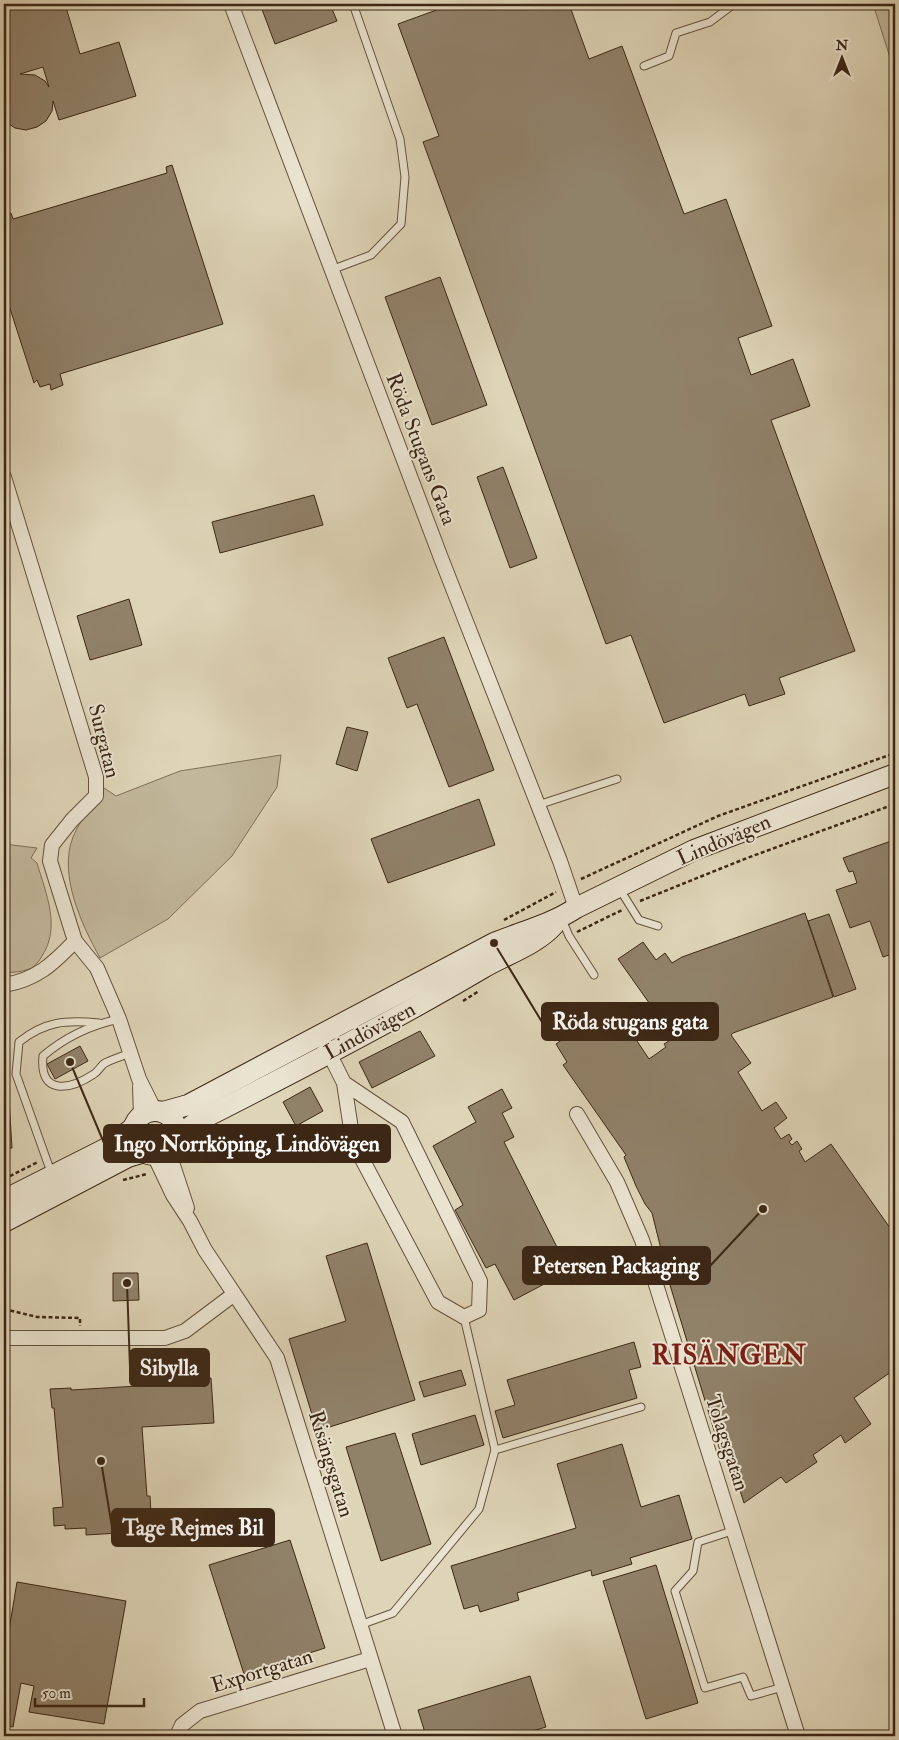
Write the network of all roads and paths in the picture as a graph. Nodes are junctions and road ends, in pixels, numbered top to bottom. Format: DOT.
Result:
graph roads {
  1 [pos="231,4"];
  2 [pos="353,4"];
  3 [pos="734,4"];
  4 [pos="644,66"];
  5 [pos="332,270"];
  6 [pos="4,477"];
  7 [pos="895,774"];
  8 [pos="617,779"];
  9 [pos="895,804"];
  10 [pos="538,805"];
  11 [pos="619,888"];
  12 [pos="632,905"];
  13 [pos="565,915"];
  14 [pos="658,926"];
  15 [pos="569,936"];
  16 [pos="75,941"];
  17 [pos="594,975"];
  18 [pos="4,985"];
  19 [pos="482,988"];
  20 [pos="460,1003"];
  21 [pos="119,1019"];
  22 [pos="99,1023"];
  23 [pos="324,1044"];
  24 [pos="131,1053"];
  25 [pos="344,1083"];
  26 [pos="577,1114"];
  27 [pos="148,1117"];
  28 [pos="198,1141"];
  29 [pos="162,1155"];
  30 [pos="114,1184"];
  31 [pos="56,1185"];
  32 [pos="4,1200"];
  33 [pos="4,1222"];
  34 [pos="232,1294"];
  35 [pos="4,1309"];
  36 [pos="464,1317"];
  37 [pos="80,1337"];
  38 [pos="4,1338"];
  39 [pos="641,1407"];
  40 [pos="495,1450"];
  41 [pos="734,1530"];
  42 [pos="360,1625"];
  43 [pos="370,1659"];
  44 [pos="783,1687"];
  45 [pos="177,1736"];
  46 [pos="395,1736"];
  47 [pos="798,1736"];
  1 -- 5 [label="street, Röda Stugans Gata"];
  2 -- 5 [label="lane"];
  3 -- 4 [label="lane"];
  5 -- 10 [label="street, Röda Stugans Gata"];
  6 -- 16 [label="street, Surgatan"];
  7 -- 11 [label="main road, Lindövägen"];
  8 -- 10 [label="lane"];
  9 -- 12 [label="path"];
  10 -- 13 [label="street, Röda Stugans Gata"];
  11 -- 12 [label="lane"];
  11 -- 13 [label="main road, Lindövägen"];
  12 -- 14 [label="lane"];
  12 -- 15 [label="path"];
  13 -- 15 [label="lane"];
  13 -- 23 [label="main road, Lindövägen"];
  15 -- 17 [label="lane"];
  16 -- 18 [label="street"];
  16 -- 21 [label="street, Surgatan"];
  19 -- 20 [label="path"];
  21 -- 22 [label="lane"];
  21 -- 24 [label="street, Surgatan"];
  22 -- 24 [label="lane"];
  22 -- 31 [label="lane"];
  23 -- 25 [label="street"];
  23 -- 27 [label="main road, Lindövägen"];
  23 -- 29 [label="main road, Lindövägen"];
  24 -- 27 [label="street, Surgatan"];
  25 -- 36 [label="street"];
  25 -- 36 [label="street"];
  26 -- 41 [label="street, Tolagsgatan"];
  27 -- 29 [label="main road"];
  27 -- 29 [label="main road"];
  27 -- 31 [label="main road, Lindövägen"];
  28 -- 29 [label="path"];
  29 -- 30 [label="path"];
  29 -- 31 [label="main road, Lindövägen"];
  29 -- 34 [label="street, Risängsgatan"];
  31 -- 32 [label="main road, Lindövägen"];
  31 -- 33 [label="main road, Lindövägen"];
  34 -- 37 [label="street"];
  34 -- 42 [label="street, Risängsgatan"];
  35 -- 37 [label="path"];
  36 -- 40 [label="lane"];
  37 -- 38 [label="street"];
  39 -- 40 [label="lane"];
  40 -- 42 [label="lane"];
  41 -- 44 [label="street, Tolagsgatan"];
  41 -- 44 [label="lane"];
  42 -- 43 [label="street, Risängsgatan"];
  43 -- 45 [label="street, Exportgatan"];
  43 -- 46 [label="street, Risängsgatan"];
  44 -- 47 [label="street, Tolagsgatan"];
}
